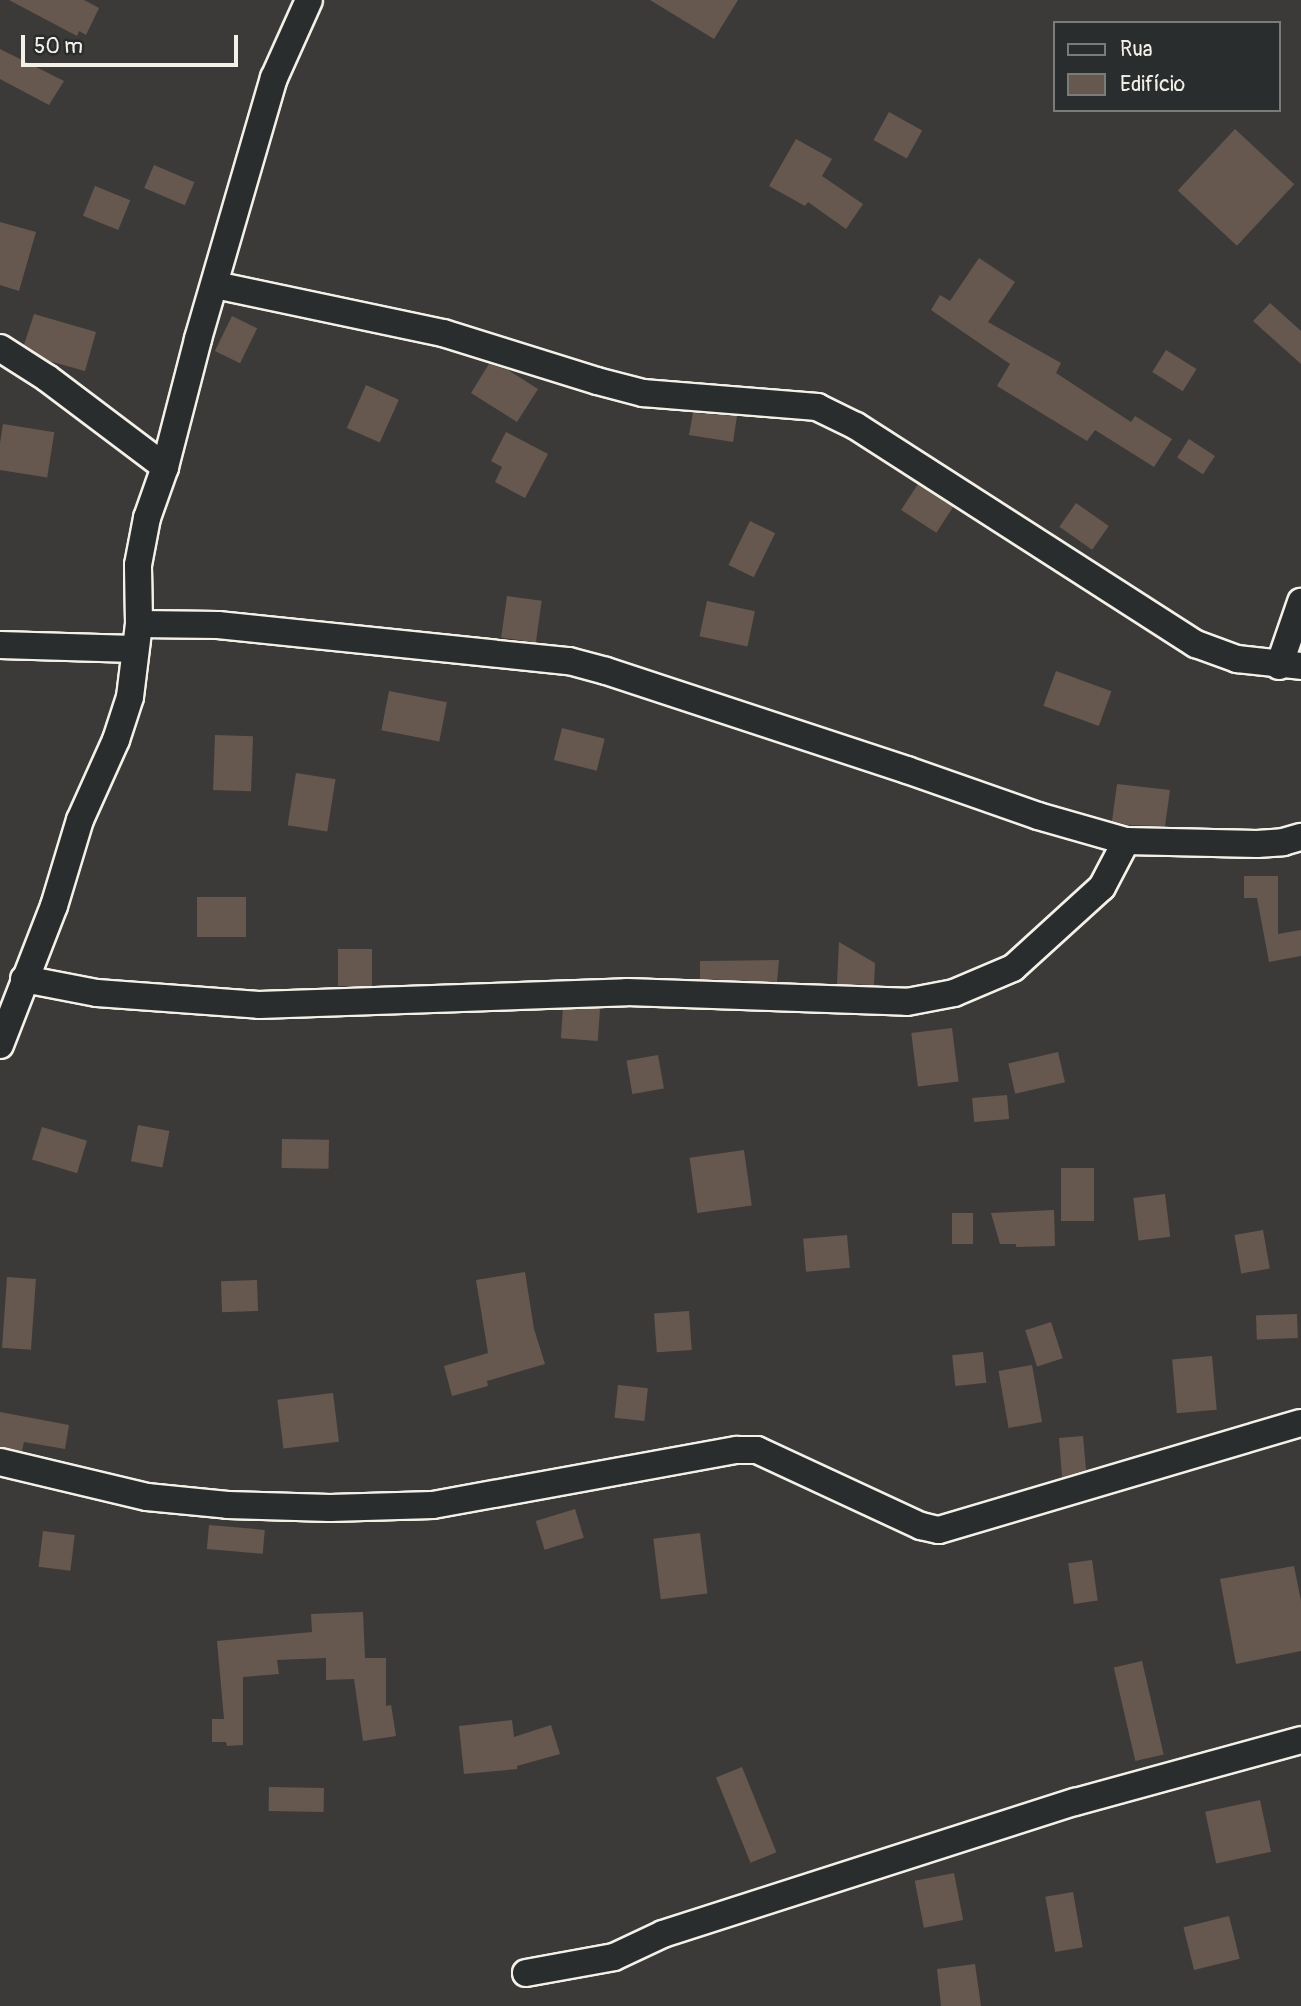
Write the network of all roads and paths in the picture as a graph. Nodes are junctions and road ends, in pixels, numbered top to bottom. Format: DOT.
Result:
graph roads {
  1 [pos="309,0"];
  2 [pos="215,285"];
  3 [pos="0,348"];
  4 [pos="165,467"];
  5 [pos="1301,602"];
  6 [pos="136,636"];
  7 [pos="0,645"];
  8 [pos="1290,666"];
  9 [pos="1301,837"];
  10 [pos="1126,841"];
  11 [pos="24,979"];
  12 [pos="0,1045"];
  13 [pos="1301,1423"];
  14 [pos="0,1462"];
  15 [pos="1301,1740"];
  16 [pos="526,1973"];
  1 -- 2 [label="street"];
  2 -- 4 [label="street"];
  2 -- 8 [label="street"];
  3 -- 4 [label="street"];
  4 -- 6 [label="street"];
  5 -- 8 [label="street"];
  6 -- 7 [label="street"];
  6 -- 10 [label="street"];
  6 -- 11 [label="street"];
  9 -- 10 [label="street"];
  10 -- 11 [label="street"];
  11 -- 12 [label="street"];
  13 -- 14 [label="street"];
  15 -- 16 [label="street"];
}
